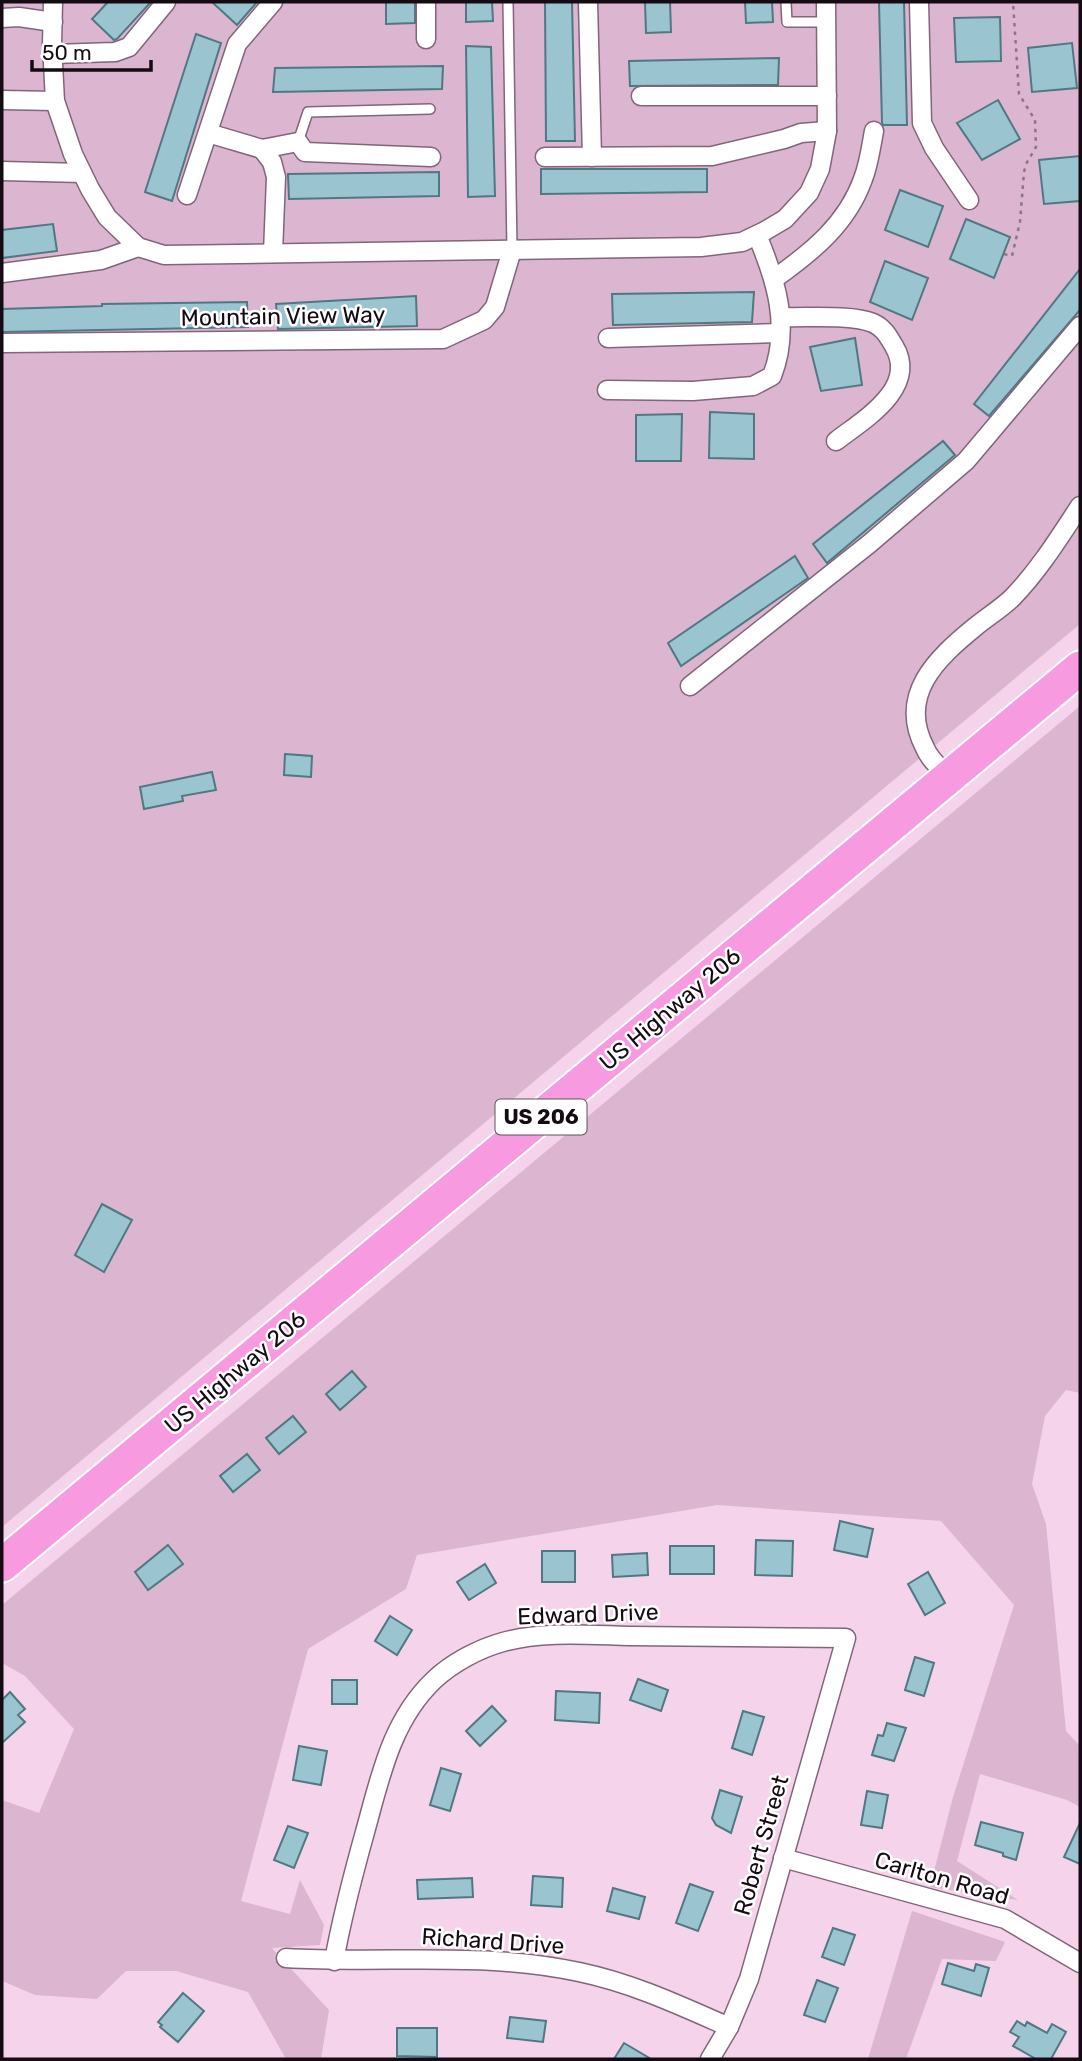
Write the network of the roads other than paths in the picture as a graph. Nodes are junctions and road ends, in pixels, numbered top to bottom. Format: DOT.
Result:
graph roads {
  1 [pos="53,2"];
  2 [pos="166,2"];
  3 [pos="273,2"];
  4 [pos="426,2"];
  5 [pos="508,2"];
  6 [pos="588,2"];
  7 [pos="786,2"];
  8 [pos="826,2"];
  9 [pos="919,2"];
  10 [pos="2,18"];
  11 [pos="53,22"];
  12 [pos="827,22"];
  13 [pos="426,38"];
  14 [pos="52,54"];
  15 [pos="641,96"];
  16 [pos="827,96"];
  17 [pos="2,100"];
  18 [pos="55,101"];
  19 [pos="430,109"];
  20 [pos="827,131"];
  21 [pos="874,131"];
  22 [pos="208,133"];
  23 [pos="298,142"];
  24 [pos="262,149"];
  25 [pos="431,157"];
  26 [pos="545,157"];
  27 [pos="592,157"];
  28 [pos="2,171"];
  29 [pos="82,173"];
  30 [pos="187,195"];
  31 [pos="969,200"];
  32 [pos="757,234"];
  33 [pos="138,247"];
  34 [pos="512,250"];
  35 [pos="273,253"];
  36 [pos="2,273"];
  37 [pos="774,279"];
  38 [pos="781,325"];
  39 [pos="1080,326"];
  40 [pos="608,338"];
  41 [pos="2,343"];
  42 [pos="607,390"];
  43 [pos="835,441"];
  44 [pos="1080,506"];
  45 [pos="1080,668"];
  46 [pos="690,686"];
  47 [pos="949,777"];
  48 [pos="2,1565"];
  49 [pos="846,1638"];
  50 [pos="783,1858"];
  51 [pos="286,1958"];
  52 [pos="334,1961"];
  53 [pos="1080,1963"];
  54 [pos="729,2026"];
  55 [pos="710,2059"];
  1 -- 11 [label="street"];
  2 -- 14 [label="street"];
  3 -- 22 [label="street"];
  4 -- 13 [label="street"];
  5 -- 34 [label="lane, Mountain View Way"];
  6 -- 27 [label="street"];
  7 -- 12 [label="lane"];
  8 -- 12 [label="street"];
  9 -- 31 [label="street"];
  10 -- 11 [label="street"];
  11 -- 14 [label="street"];
  12 -- 16 [label="street"];
  14 -- 18 [label="street"];
  15 -- 16 [label="street"];
  16 -- 20 [label="street"];
  17 -- 18 [label="street"];
  18 -- 29 [label="street"];
  19 -- 23 [label="lane"];
  20 -- 27 [label="street"];
  20 -- 32 [label="street"];
  21 -- 37 [label="street"];
  22 -- 24 [label="street"];
  22 -- 30 [label="street"];
  23 -- 24 [label="street"];
  23 -- 25 [label="street"];
  24 -- 35 [label="street"];
  26 -- 27 [label="street"];
  28 -- 29 [label="street"];
  29 -- 33 [label="street"];
  32 -- 34 [label="street"];
  32 -- 37 [label="street"];
  33 -- 35 [label="street"];
  33 -- 36 [label="street"];
  34 -- 35 [label="street"];
  34 -- 41 [label="street, Mountain View Way"];
  37 -- 38 [label="street"];
  38 -- 40 [label="street"];
  38 -- 42 [label="street"];
  38 -- 43 [label="street"];
  39 -- 46 [label="street"];
  44 -- 47 [label="street"];
  45 -- 47 [label="highway, US Highway 206 / US 206"];
  47 -- 48 [label="highway, US Highway 206 / US 206"];
  49 -- 50 [label="street, Robert Street"];
  49 -- 52 [label="street, Edward Drive"];
  50 -- 53 [label="street, Carlton Road"];
  50 -- 54 [label="street, Robert Street"];
  51 -- 52 [label="street, Richard Drive"];
  52 -- 54 [label="street, Richard Drive"];
  54 -- 55 [label="street, Robert Street"];
}
